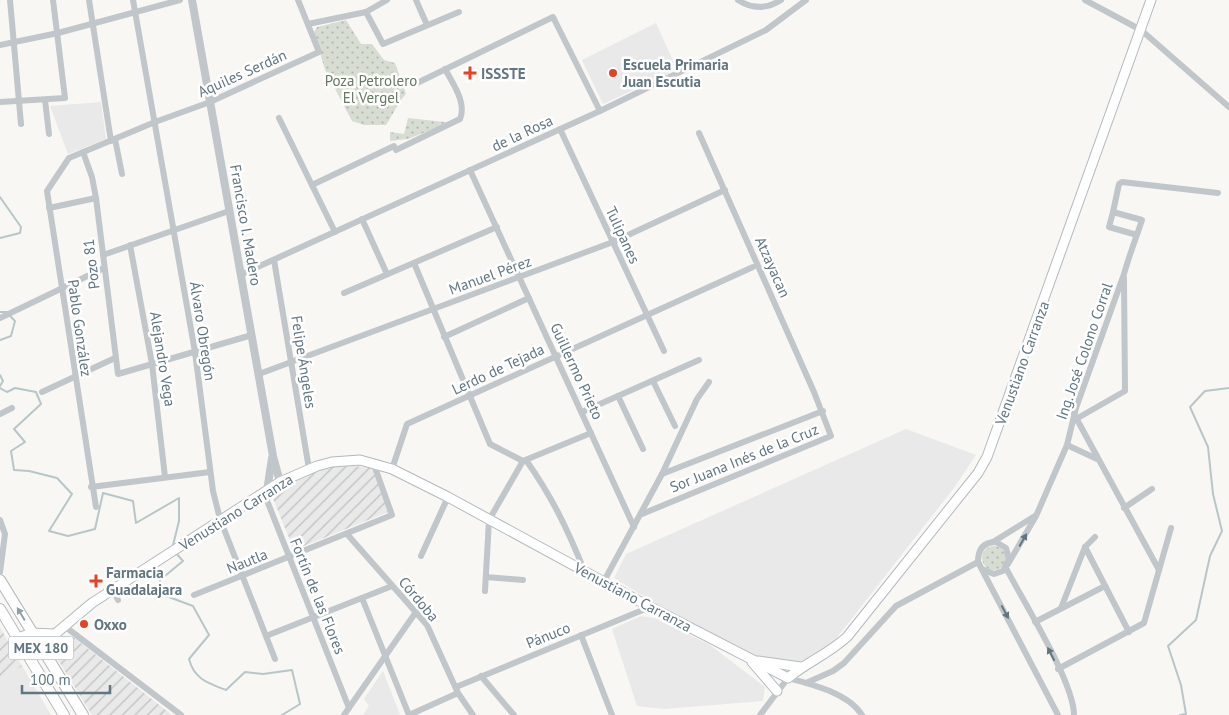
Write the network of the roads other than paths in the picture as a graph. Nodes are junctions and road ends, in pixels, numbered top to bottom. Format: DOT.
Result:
graph roads {
  1 [pos="10,0"];
  2 [pos="53,0"];
  3 [pos="89,0"];
  4 [pos="133,0"];
  5 [pos="180,0"];
  6 [pos="193,0"];
  7 [pos="298,0"];
  8 [pos="387,0"];
  9 [pos="416,0"];
  10 [pos="738,0"];
  11 [pos="781,0"];
  12 [pos="806,0"];
  13 [pos="1085,0"];
  14 [pos="1151,0"];
  15 [pos="366,12"];
  16 [pos="459,12"];
  17 [pos="135,13"];
  18 [pos="94,24"];
  19 [pos="308,24"];
  20 [pos="426,25"];
  21 [pos="1141,30"];
  22 [pos="58,33"];
  23 [pos="14,42"];
  24 [pos="0,45"];
  25 [pos="445,69"];
  26 [pos="414,84"];
  27 [pos="45,100"];
  28 [pos="19,101"];
  29 [pos="0,102"];
  30 [pos="210,102"];
  31 [pos="1229,107"];
  32 [pos="600,111"];
  33 [pos="279,118"];
  34 [pos="155,122"];
  35 [pos="20,124"];
  36 [pos="560,129"];
  37 [pos="699,133"];
  38 [pos="49,134"];
  39 [pos="113,140"];
  40 [pos="83,152"];
  41 [pos="69,158"];
  42 [pos="470,170"];
  43 [pos="122,174"];
  44 [pos="312,184"];
  45 [pos="725,190"];
  46 [pos="1218,192"];
  47 [pos="96,198"];
  48 [pos="49,208"];
  49 [pos="229,211"];
  50 [pos="1113,212"];
  51 [pos="362,220"];
  52 [pos="497,227"];
  53 [pos="172,230"];
  54 [pos="335,232"];
  55 [pos="1137,235"];
  56 [pos="613,242"];
  57 [pos="130,244"];
  58 [pos="103,254"];
  59 [pos="274,260"];
  60 [pos="414,263"];
  61 [pos="752,267"];
  62 [pos="104,268"];
  63 [pos="387,274"];
  64 [pos="1124,274"];
  65 [pos="240,275"];
  66 [pos="520,277"];
  67 [pos="63,288"];
  68 [pos="344,293"];
  69 [pos="529,298"];
  70 [pos="432,309"];
  71 [pos="647,315"];
  72 [pos="0,318"];
  73 [pos="252,335"];
  74 [pos="444,337"];
  75 [pos="195,352"];
  76 [pos="664,352"];
  77 [pos="556,356"];
  78 [pos="116,358"];
  79 [pos="699,360"];
  80 [pos="292,362"];
  81 [pos="152,364"];
  82 [pos="259,374"];
  83 [pos="74,376"];
  84 [pos="653,381"];
  85 [pos="709,382"];
  86 [pos="42,392"];
  87 [pos="469,396"];
  88 [pos="618,396"];
  89 [pos="12,408"];
  90 [pos="823,411"];
  91 [pos="582,412"];
  92 [pos="0,414"];
  93 [pos="1075,416"];
  94 [pos="676,426"];
  95 [pos="591,433"];
  96 [pos="1067,445"];
  97 [pos="643,449"];
  98 [pos="273,456"];
  99 [pos="1097,459"];
  100 [pos="524,461"];
  101 [pos="373,462"];
  102 [pos="309,469"];
  103 [pos="392,469"];
  104 [pos="210,472"];
  105 [pos="662,474"];
  106 [pos="165,477"];
  107 [pos="280,482"];
  108 [pos="91,487"];
  109 [pos="1152,490"];
  110 [pos="266,492"];
  111 [pos="448,497"];
  112 [pos="96,508"];
  113 [pos="1124,508"];
  114 [pos="642,514"];
  115 [pos="1036,516"];
  116 [pos="220,519"];
  117 [pos="0,520"];
  118 [pos="489,520"];
  119 [pos="634,527"];
  120 [pos="1171,528"];
  121 [pos="347,534"];
  122 [pos="1095,537"];
  123 [pos="992,542"];
  124 [pos="1085,546"];
  125 [pos="421,556"];
  126 [pos="290,558"];
  127 [pos="978,562"];
  128 [pos="1007,566"];
  129 [pos="982,569"];
  130 [pos="584,570"];
  131 [pos="1159,570"];
  132 [pos="0,572"];
  133 [pos="243,577"];
  134 [pos="486,577"];
  135 [pos="0,580"];
  136 [pos="523,580"];
  137 [pos="604,581"];
  138 [pos="392,586"];
  139 [pos="1105,586"];
  140 [pos="113,590"];
  141 [pos="484,591"];
  142 [pos="194,595"];
  143 [pos="362,598"];
  144 [pos="118,600"];
  145 [pos="650,607"];
  146 [pos="1061,608"];
  147 [pos="0,609"];
  148 [pos="416,612"];
  149 [pos="313,618"];
  150 [pos="1035,622"];
  151 [pos="63,625"];
  152 [pos="1128,632"];
  153 [pos="32,634"];
  154 [pos="53,634"];
  155 [pos="581,635"];
  156 [pos="266,636"];
  157 [pos="18,638"];
  158 [pos="40,646"];
  159 [pos="26,653"];
  160 [pos="385,657"];
  161 [pos="275,659"];
  162 [pos="750,660"];
  163 [pos="801,667"];
  164 [pos="1058,669"];
  165 [pos="481,676"];
  166 [pos="788,678"];
  167 [pos="806,683"];
  168 [pos="457,690"];
  169 [pos="777,691"];
  170 [pos="349,708"];
  171 [pos="64,715"];
  172 [pos="83,715"];
  173 [pos="181,715"];
  174 [pos="344,715"];
  175 [pos="409,715"];
  176 [pos="473,715"];
  177 [pos="514,715"];
  178 [pos="612,715"];
  179 [pos="760,715"];
  180 [pos="862,715"];
  181 [pos="1058,715"];
  182 [pos="1074,715"];
  1 -- 23 [label="street"];
  2 -- 22 [label="street"];
  3 -- 18 [label="street"];
  4 -- 17 [label="street, Álvaro Obregón"];
  5 -- 17 [label="street"];
  6 -- 30 [label="street, Francisco I. Madero"];
  7 -- 19 [label="street"];
  8 -- 15 [label="street"];
  9 -- 20 [label="street"];
  10 -- 11 [label="street"];
  12 -- 32 [label="street, de la Rosa"];
  13 -- 21 [label="street"];
  14 -- 21 [label="main road, Venustiano Carranza"];
  15 -- 19 [label="street"];
  15 -- 20 [label="street"];
  16 -- 20 [label="street"];
  17 -- 18 [label="street"];
  17 -- 34 [label="street, Álvaro Obregón"];
  18 -- 22 [label="street"];
  18 -- 39 [label="street"];
  19 -- 30 [label="street, Aquiles Serdán"];
  21 -- 31 [label="street"];
  21 -- 163 [label="main road, Venustiano Carranza"];
  22 -- 23 [label="street"];
  22 -- 27 [label="street"];
  23 -- 24 [label="street"];
  23 -- 28 [label="street"];
  25 -- 26 [label="street"];
  25 -- 32 [label="street"];
  25 -- 44 [label="street"];
  27 -- 28 [label="street"];
  27 -- 38 [label="street"];
  28 -- 29 [label="street"];
  28 -- 35 [label="street"];
  30 -- 34 [label="street, Aquiles Serdán"];
  30 -- 49 [label="street, Francisco I. Madero"];
  32 -- 36 [label="street, de la Rosa"];
  33 -- 44 [label="street"];
  34 -- 39 [label="street, Aquiles Serdán"];
  34 -- 53 [label="street, Álvaro Obregón"];
  36 -- 42 [label="street, de la Rosa"];
  36 -- 56 [label="street, Tulipanes"];
  37 -- 45 [label="street, Atzayacan"];
  39 -- 40 [label="street, Aquiles Serdán"];
  39 -- 43 [label="street"];
  40 -- 41 [label="street, Aquiles Serdán"];
  40 -- 47 [label="street, Pozo 81"];
  41 -- 48 [label="street, Pablo González"];
  42 -- 51 [label="street, de la Rosa"];
  42 -- 52 [label="street, Guillermo Prieto"];
  44 -- 54 [label="street"];
  45 -- 56 [label="street, Manuel Pérez"];
  45 -- 90 [label="street, Atzayacan"];
  46 -- 50 [label="street"];
  47 -- 48 [label="street"];
  47 -- 58 [label="street, Pozo 81"];
  48 -- 67 [label="street, Pablo González"];
  49 -- 53 [label="street"];
  49 -- 65 [label="street, Francisco I. Madero"];
  50 -- 55 [label="street"];
  50 -- 55 [label="street, Ing. José Colono Corral"];
  51 -- 54 [label="street, de la Rosa"];
  51 -- 63 [label="street"];
  52 -- 60 [label="street"];
  52 -- 66 [label="street, Guillermo Prieto"];
  53 -- 57 [label="street"];
  53 -- 75 [label="street, Álvaro Obregón"];
  54 -- 59 [label="street, de la Rosa"];
  55 -- 64 [label="street, Ing. José Colono Corral"];
  56 -- 66 [label="street, Manuel Pérez"];
  56 -- 71 [label="street, Tulipanes"];
  57 -- 58 [label="street"];
  57 -- 81 [label="street, Alejandro Vega"];
  58 -- 62 [label="street, Pozo 81"];
  59 -- 65 [label="street, de la Rosa"];
  59 -- 80 [label="street, Felipe Ángeles"];
  60 -- 63 [label="street"];
  60 -- 70 [label="street"];
  61 -- 71 [label="street, Lerdo de Tejada"];
  62 -- 67 [label="street"];
  62 -- 78 [label="street, Pozo 81"];
  63 -- 68 [label="street"];
  64 -- 93 [label="street, Ing. José Colono Corral"];
  64 -- 93 [label="street"];
  65 -- 73 [label="street, Francisco I. Madero"];
  66 -- 69 [label="street, Guillermo Prieto"];
  66 -- 70 [label="street, Manuel Pérez"];
  67 -- 72 [label="street"];
  67 -- 83 [label="street, Pablo González"];
  69 -- 74 [label="street"];
  69 -- 77 [label="street, Guillermo Prieto"];
  70 -- 74 [label="street"];
  70 -- 80 [label="street, Manuel Pérez"];
  71 -- 76 [label="street, Tulipanes"];
  71 -- 77 [label="street, Lerdo de Tejada"];
  73 -- 75 [label="street"];
  73 -- 82 [label="street, Francisco I. Madero"];
  74 -- 87 [label="street"];
  75 -- 81 [label="street"];
  75 -- 104 [label="street, Álvaro Obregón"];
  77 -- 87 [label="street, Lerdo de Tejada"];
  77 -- 91 [label="street, Guillermo Prieto"];
  78 -- 81 [label="street, Pozo 81"];
  78 -- 83 [label="street"];
  79 -- 84 [label="street"];
  80 -- 82 [label="street, Manuel Pérez"];
  80 -- 102 [label="street, Felipe Ángeles"];
  81 -- 106 [label="street, Alejandro Vega"];
  82 -- 98 [label="street, Francisco I. Madero"];
  83 -- 86 [label="street"];
  83 -- 108 [label="street, Pablo González"];
  84 -- 88 [label="street"];
  84 -- 94 [label="street"];
  85 -- 105 [label="street"];
  87 -- 100 [label="street"];
  87 -- 103 [label="street, Lerdo de Tejada"];
  88 -- 91 [label="street"];
  88 -- 97 [label="street"];
  89 -- 92 [label="street"];
  90 -- 105 [label="street"];
  90 -- 114 [label="street, Sor Juana Inés de la Cruz"];
  91 -- 95 [label="street, Guillermo Prieto"];
  93 -- 96 [label="street, Ing. José Colono Corral"];
  93 -- 99 [label="street"];
  95 -- 100 [label="street"];
  95 -- 119 [label="street, Guillermo Prieto"];
  96 -- 99 [label="street"];
  96 -- 115 [label="street, Ing. José Colono Corral"];
  98 -- 107 [label="street, Francisco I. Madero"];
  98 -- 110 [label="street, Francisco I. Madero"];
  99 -- 113 [label="street"];
  100 -- 118 [label="street"];
  100 -- 130 [label="street"];
  101 -- 102 [label="main road, Venustiano Carranza"];
  101 -- 103 [label="main road, Venustiano Carranza"];
  101 -- 121 [label="street, Nautla"];
  102 -- 107 [label="main road, Venustiano Carranza"];
  103 -- 111 [label="main road, Venustiano Carranza"];
  104 -- 106 [label="street"];
  104 -- 116 [label="street, Álvaro Obregón"];
  105 -- 114 [label="street"];
  106 -- 108 [label="street"];
  107 -- 110 [label="main road, Venustiano Carranza"];
  108 -- 112 [label="street, Pablo González"];
  109 -- 113 [label="street"];
  110 -- 116 [label="main road, Venustiano Carranza"];
  110 -- 126 [label="street, Fortín de las Flores"];
  111 -- 118 [label="main road, Venustiano Carranza"];
  111 -- 125 [label="street"];
  113 -- 131 [label="street"];
  114 -- 119 [label="street"];
  115 -- 123 [label="street"];
  128 -- 115 [label="street, Ing. José Colono Corral, one-way"];
  116 -- 133 [label="street, Álvaro Obregón"];
  116 -- 140 [label="main road, Venustiano Carranza"];
  117 -- 132 [label="street"];
  118 -- 130 [label="main road, Venustiano Carranza"];
  118 -- 134 [label="street"];
  119 -- 137 [label="street"];
  120 -- 131 [label="street"];
  121 -- 126 [label="street, Nautla"];
  121 -- 138 [label="street, Córdoba"];
  122 -- 124 [label="street"];
  123 -- 127 [label="street"];
  123 -- 128 [label="street"];
  124 -- 139 [label="street"];
  124 -- 146 [label="street"];
  126 -- 133 [label="street, Nautla"];
  126 -- 149 [label="street, Fortín de las Flores"];
  127 -- 129 [label="street"];
  127 -- 167 [label="street"];
  128 -- 129 [label="street"];
  128 -- 150 [label="street"];
  129 -- 181 [label="street, one-way"];
  130 -- 137 [label="main road, Venustiano Carranza"];
  131 -- 152 [label="street"];
  133 -- 142 [label="street, Nautla"];
  133 -- 156 [label="street, Álvaro Obregón"];
  134 -- 136 [label="street"];
  134 -- 141 [label="street"];
  153 -- 135 [label="main road, MEX 180, one-way"];
  137 -- 145 [label="main road, Venustiano Carranza"];
  138 -- 143 [label="street"];
  138 -- 148 [label="street, Córdoba"];
  139 -- 146 [label="street"];
  139 -- 152 [label="street"];
  140 -- 144 [label="street"];
  140 -- 151 [label="main road, Venustiano Carranza"];
  143 -- 149 [label="street"];
  143 -- 160 [label="street"];
  145 -- 155 [label="street, Pánuco"];
  145 -- 162 [label="main road, Venustiano Carranza"];
  146 -- 150 [label="street"];
  147 -- 157 [label="main road, MEX 180"];
  148 -- 160 [label="street"];
  148 -- 168 [label="street, Córdoba"];
  149 -- 156 [label="street"];
  149 -- 170 [label="street, Fortín de las Flores"];
  164 -- 150 [label="street, one-way"];
  151 -- 154 [label="main road, Venustiano Carranza"];
  151 -- 173 [label="street"];
  152 -- 164 [label="street"];
  153 -- 154 [label="main road"];
  153 -- 157 [label="main road"];
  153 -- 158 [label="main road, MEX 180"];
  154 -- 158 [label="main road, Venustiano Carranza"];
  155 -- 165 [label="street, Pánuco"];
  155 -- 178 [label="street"];
  156 -- 161 [label="street, Álvaro Obregón"];
  157 -- 159 [label="main road, MEX 180"];
  158 -- 159 [label="main road, Venustiano Carranza"];
  158 -- 172 [label="main road, MEX 180"];
  159 -- 171 [label="main road, MEX 180"];
  160 -- 170 [label="street"];
  160 -- 175 [label="street"];
  162 -- 163 [label="main road, Venustiano Carranza"];
  162 -- 166 [label="main road, Venustiano Carranza"];
  162 -- 169 [label="main road"];
  163 -- 166 [label="main road, Venustiano Carranza"];
  164 -- 182 [label="street"];
  165 -- 168 [label="street, Pánuco"];
  165 -- 177 [label="street"];
  166 -- 167 [label="street"];
  166 -- 169 [label="street, Venustiano Carranza"];
  167 -- 180 [label="street"];
  168 -- 175 [label="street, Pánuco"];
  168 -- 176 [label="street, Córdoba"];
  169 -- 179 [label="street, Venustiano Carranza"];
  170 -- 174 [label="street"];
}
